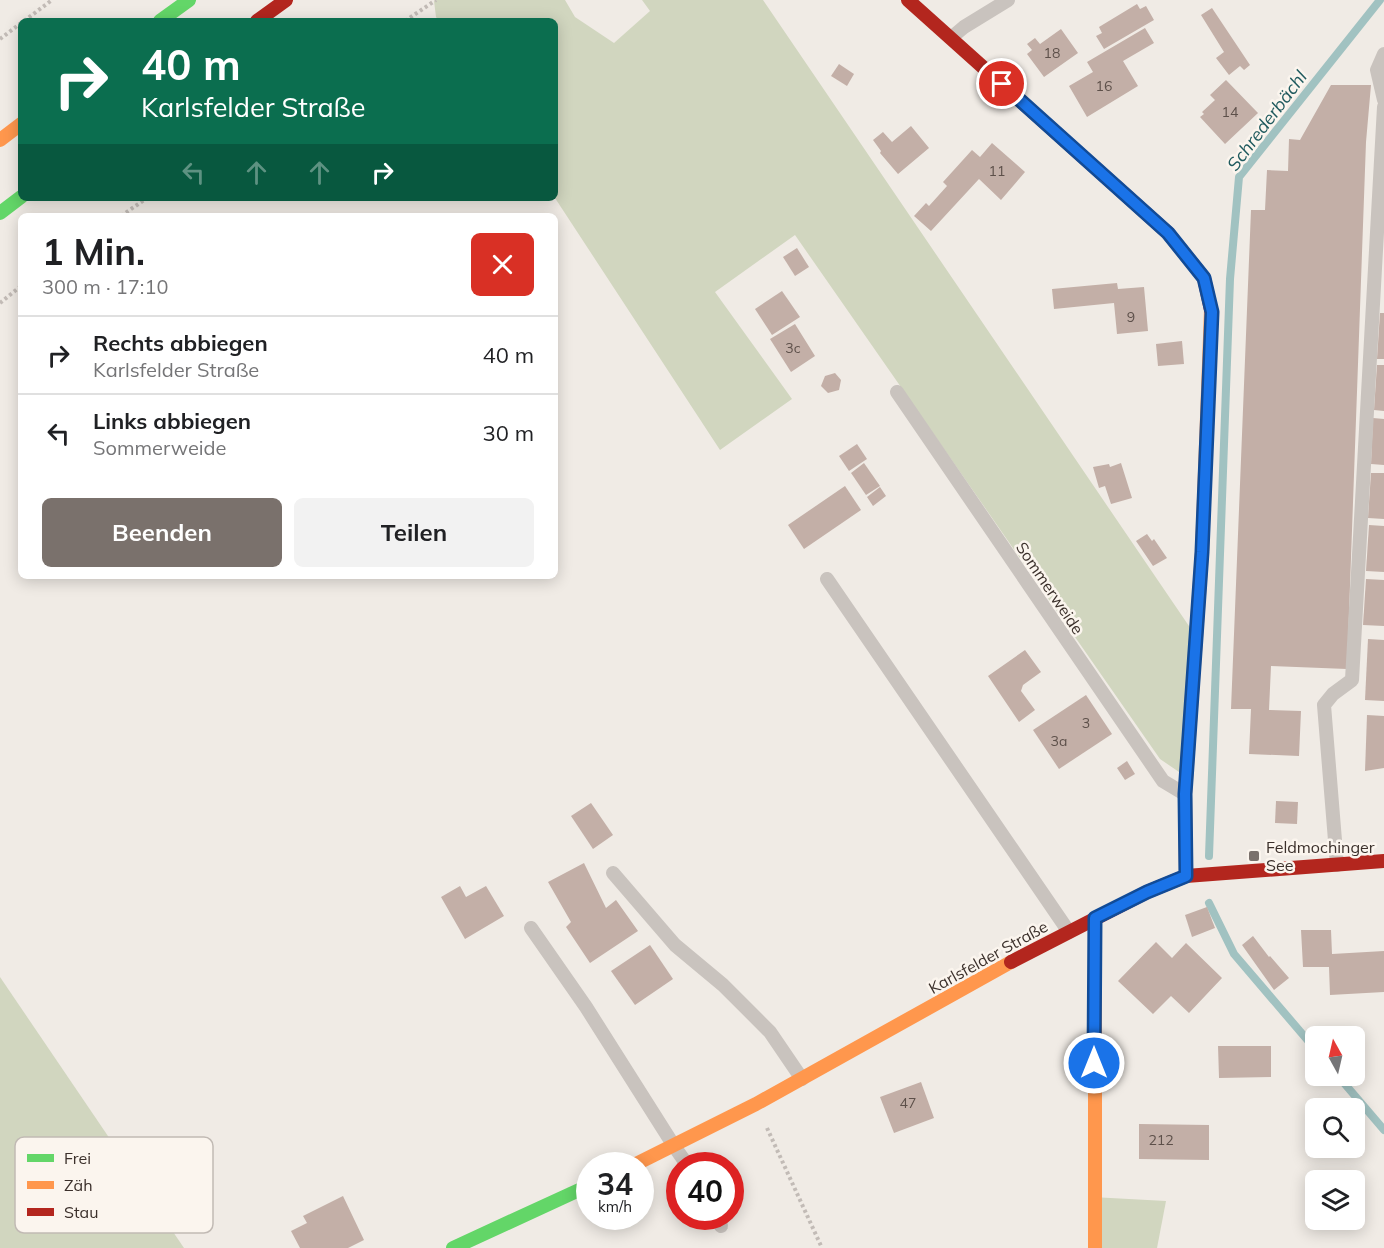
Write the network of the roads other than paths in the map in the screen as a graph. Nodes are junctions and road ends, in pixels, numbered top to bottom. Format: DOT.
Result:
graph roads {
  1 [pos="189,0"];
  2 [pos="286,0"];
  3 [pos="908,0"];
  4 [pos="1008,0"];
  5 [pos="164,18"];
  6 [pos="261,18"];
  7 [pos="951,38"];
  8 [pos="1384,54"];
  9 [pos="1384,100"];
  10 [pos="1384,107"];
  11 [pos="18,126"];
  12 [pos="0,140"];
  13 [pos="18,199"];
  14 [pos="0,213"];
  15 [pos="897,392"];
  16 [pos="827,579"];
  17 [pos="1185,794"];
  18 [pos="1384,861"];
  19 [pos="1337,865"];
  20 [pos="613,873"];
  21 [pos="1186,876"];
  22 [pos="1095,918"];
  23 [pos="531,928"];
  24 [pos="1069,932"];
  25 [pos="802,1079"];
  26 [pos="674,1146"];
  27 [pos="678,1152"];
  28 [pos="654,1156"];
  29 [pos="576,1191"];
  30 [pos="453,1248"];
  31 [pos="1095,1248"];
  1 -- 5 [label="main road"];
  2 -- 6 [label="main road"];
  3 -- 7 [label="main road"];
  4 -- 7 [label="lane"];
  7 -- 17 [label="main road"];
  8 -- 9 [label="lane"];
  10 -- 19 [label="lane"];
  11 -- 12 [label="main road"];
  13 -- 14 [label="main road"];
  15 -- 17 [label="lane, Sommerweide"];
  16 -- 24 [label="lane"];
  17 -- 21 [label="main road"];
  18 -- 19 [label="main road, Karlsfelder Straße"];
  19 -- 21 [label="main road, Karlsfelder Straße"];
  20 -- 25 [label="lane"];
  21 -- 22 [label="main road, Karlsfelder Straße"];
  22 -- 24 [label="main road, Karlsfelder Straße"];
  22 -- 31 [label="main road"];
  23 -- 26 [label="lane"];
  24 -- 25 [label="main road, Karlsfelder Straße"];
  25 -- 26 [label="main road, Karlsfelder Straße"];
  26 -- 27 [label="lane"];
  26 -- 28 [label="main road, Karlsfelder Straße"];
  29 -- 30 [label="main road"];
}
